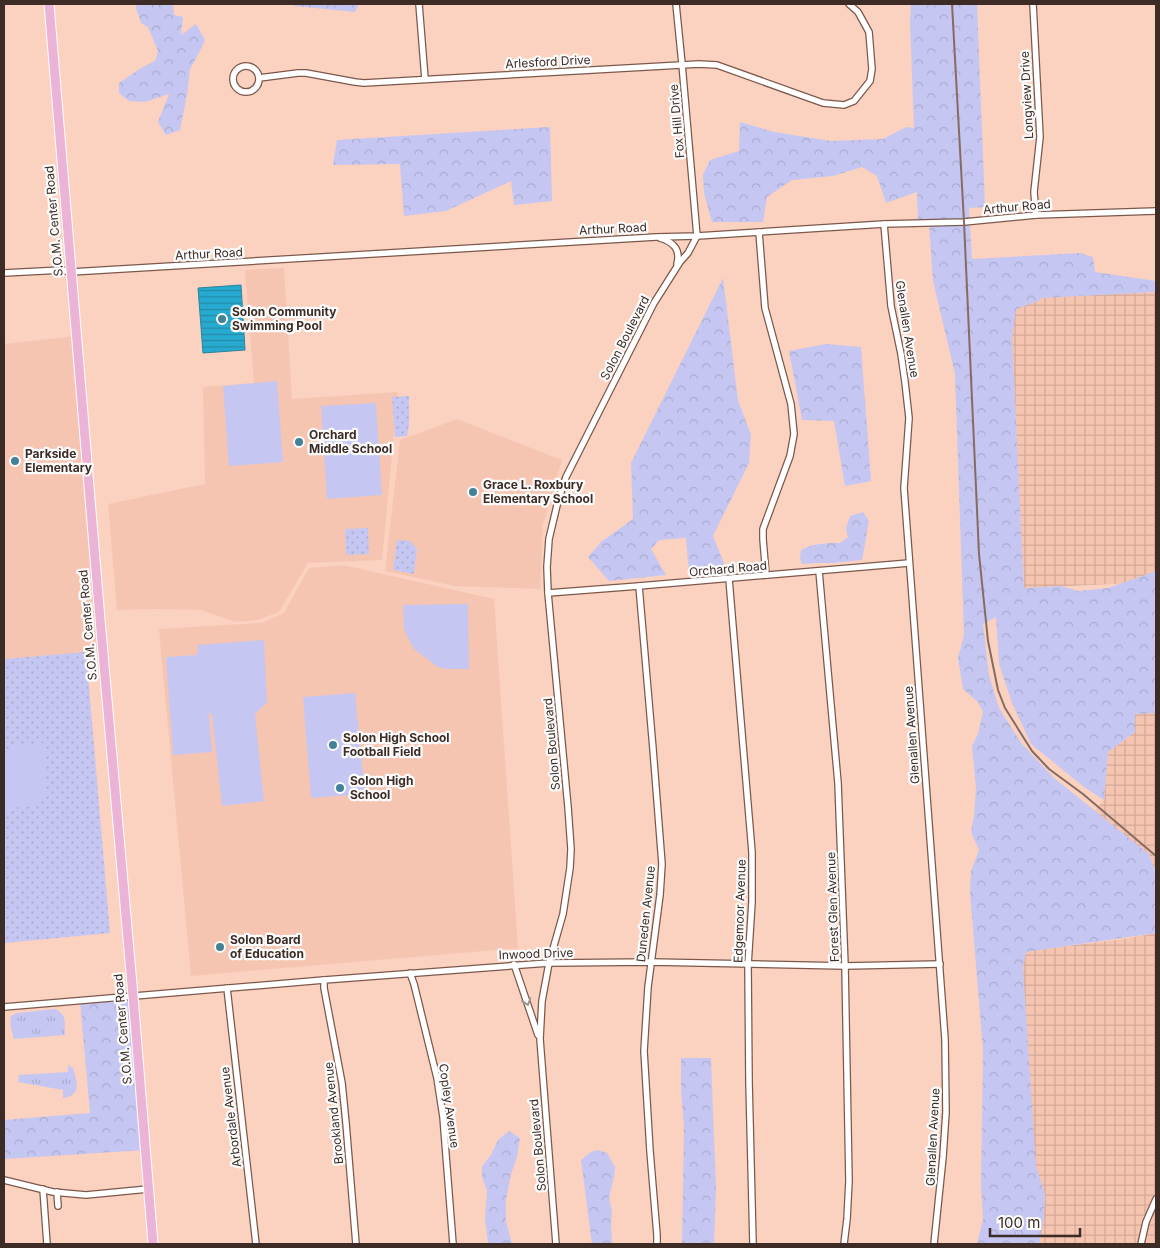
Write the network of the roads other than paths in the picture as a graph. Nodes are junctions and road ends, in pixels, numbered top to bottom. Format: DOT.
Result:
graph roads {
  1 [pos="49,4"];
  2 [pos="419,4"];
  3 [pos="676,4"];
  4 [pos="849,4"];
  5 [pos="1033,4"];
  6 [pos="682,64"];
  7 [pos="259,78"];
  8 [pos="425,79"];
  9 [pos="1156,211"];
  10 [pos="1036,215"];
  11 [pos="884,224"];
  12 [pos="759,232"];
  13 [pos="697,236"];
  14 [pos="656,237"];
  15 [pos="676,269"];
  16 [pos="71,272"];
  17 [pos="4,273"];
  18 [pos="909,563"];
  19 [pos="819,570"];
  20 [pos="766,575"];
  21 [pos="729,579"];
  22 [pos="639,586"];
  23 [pos="548,593"];
  24 [pos="651,962"];
  25 [pos="549,963"];
  26 [pos="514,964"];
  27 [pos="748,964"];
  28 [pos="940,964"];
  29 [pos="845,966"];
  30 [pos="410,973"];
  31 [pos="324,980"];
  32 [pos="227,988"];
  33 [pos="133,996"];
  34 [pos="4,1007"];
  35 [pos="540,1039"];
  36 [pos="4,1180"];
  37 [pos="43,1189"];
  38 [pos="148,1189"];
  39 [pos="57,1192"];
  40 [pos="1156,1199"];
  41 [pos="58,1206"];
  42 [pos="47,1244"];
  43 [pos="153,1244"];
  44 [pos="256,1244"];
  45 [pos="356,1244"];
  46 [pos="453,1244"];
  47 [pos="556,1244"];
  48 [pos="656,1244"];
  49 [pos="753,1244"];
  50 [pos="844,1244"];
  51 [pos="934,1244"];
  52 [pos="1141,1244"];
  1 -- 16 [label="main road, S.O.M. Center Road"];
  2 -- 8 [label="street"];
  3 -- 6 [label="street, Fox Hill Drive"];
  4 -- 6 [label="street, Arlesford Drive"];
  5 -- 10 [label="street, Longview Drive"];
  6 -- 8 [label="street, Arlesford Drive"];
  6 -- 13 [label="street, Fox Hill Drive"];
  7 -- 7 [label="street"];
  7 -- 8 [label="street, Arlesford Drive"];
  9 -- 10 [label="street, Arthur Road"];
  10 -- 11 [label="street, Arthur Road"];
  11 -- 12 [label="street, Arthur Road"];
  11 -- 18 [label="street, Glenallen Avenue"];
  12 -- 13 [label="street, Arthur Road"];
  12 -- 20 [label="street"];
  13 -- 14 [label="street, Arthur Road"];
  13 -- 15 [label="street, Solon Boulevard"];
  14 -- 15 [label="street"];
  14 -- 16 [label="street, Arthur Road"];
  15 -- 23 [label="street, Solon Boulevard"];
  16 -- 17 [label="street, Arthur Road"];
  16 -- 33 [label="main road, S.O.M. Center Road"];
  18 -- 19 [label="street, Orchard Road"];
  18 -- 28 [label="street, Glenallen Avenue"];
  19 -- 20 [label="street, Orchard Road"];
  19 -- 29 [label="street, Forest Glen Avenue"];
  20 -- 21 [label="street, Orchard Road"];
  21 -- 22 [label="street, Orchard Road"];
  21 -- 27 [label="street, Edgemoor Avenue"];
  22 -- 23 [label="street, Orchard Road"];
  22 -- 24 [label="street, Duneden Avenue"];
  23 -- 25 [label="street, Solon Boulevard"];
  24 -- 25 [label="street, Inwood Drive"];
  24 -- 27 [label="street, Inwood Drive"];
  24 -- 48 [label="street, Duneden Avenue"];
  25 -- 26 [label="street, Inwood Drive"];
  25 -- 35 [label="street, Solon Boulevard"];
  26 -- 30 [label="street, Inwood Drive"];
  26 -- 35 [label="street, one-way"];
  27 -- 29 [label="street, Inwood Drive"];
  27 -- 49 [label="street, Edgemoor Avenue"];
  28 -- 29 [label="street, Inwood Drive"];
  28 -- 51 [label="street, Glenallen Avenue"];
  29 -- 50 [label="street, Forest Glen Avenue"];
  30 -- 31 [label="street, Inwood Drive"];
  30 -- 46 [label="street, Copley Avenue"];
  31 -- 32 [label="street, Inwood Drive"];
  31 -- 45 [label="street, Brookland Avenue"];
  32 -- 33 [label="street, Inwood Drive"];
  32 -- 44 [label="street, Arbordale Avenue"];
  33 -- 34 [label="street, Inwood Drive"];
  33 -- 38 [label="main road, S.O.M. Center Road"];
  35 -- 47 [label="street, Solon Boulevard"];
  36 -- 37 [label="street"];
  37 -- 39 [label="street"];
  37 -- 42 [label="street"];
  38 -- 39 [label="street"];
  38 -- 43 [label="main road, S.O.M. Center Road"];
  39 -- 41 [label="street"];
  40 -- 52 [label="street"];
}
